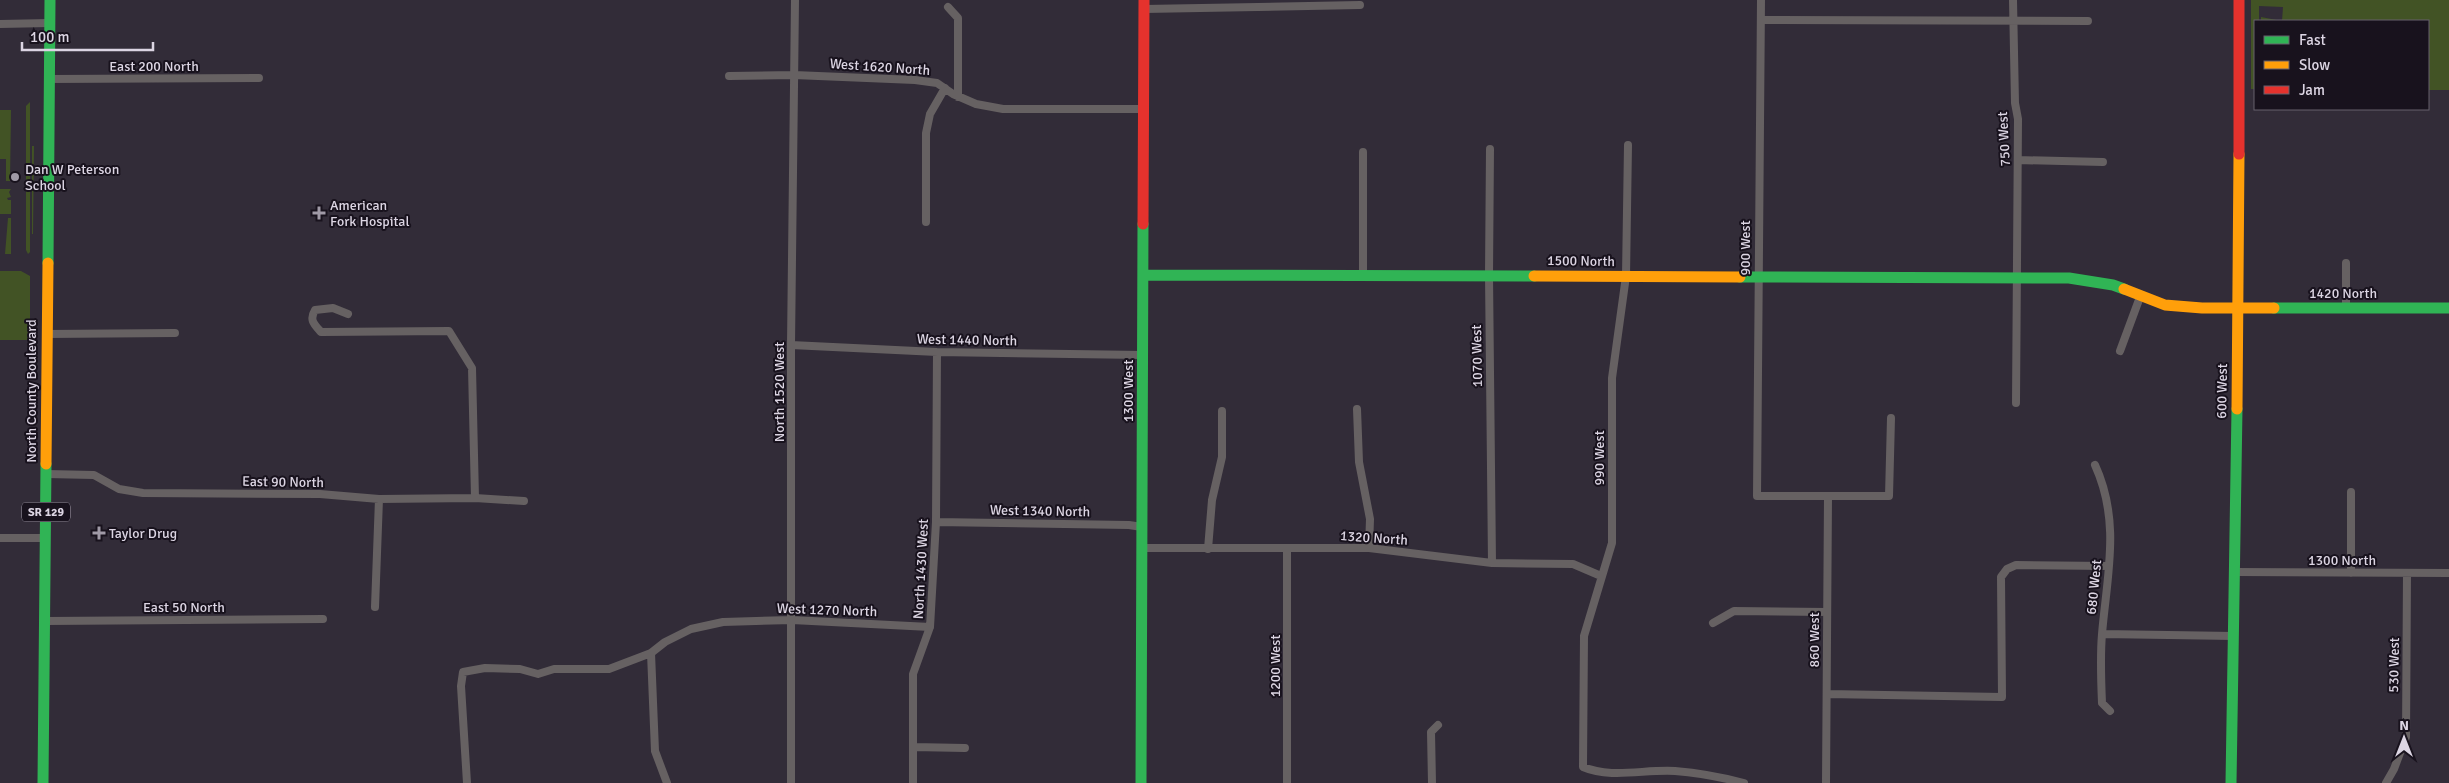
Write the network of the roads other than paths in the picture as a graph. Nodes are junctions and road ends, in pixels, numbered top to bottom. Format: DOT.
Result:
graph roads {
  1 [pos="50,0"];
  2 [pos="795,0"];
  3 [pos="1760,0"];
  4 [pos="2013,0"];
  5 [pos="2239,0"];
  6 [pos="1308,2"];
  7 [pos="1144,4"];
  8 [pos="1360,4"];
  9 [pos="948,8"];
  10 [pos="1761,20"];
  11 [pos="2012,21"];
  12 [pos="2088,21"];
  13 [pos="50,23"];
  14 [pos="0,24"];
  15 [pos="794,75"];
  16 [pos="729,76"];
  17 [pos="259,78"];
  18 [pos="48,79"];
  19 [pos="945,88"];
  20 [pos="958,96"];
  21 [pos="1144,109"];
  22 [pos="1628,145"];
  23 [pos="1490,149"];
  24 [pos="1363,152"];
  25 [pos="2018,160"];
  26 [pos="2104,162"];
  27 [pos="926,222"];
  28 [pos="2346,264"];
  29 [pos="1144,275"];
  30 [pos="1489,275"];
  31 [pos="1364,276"];
  32 [pos="1626,276"];
  33 [pos="1757,276"];
  34 [pos="2018,278"];
  35 [pos="2140,297"];
  36 [pos="2238,308"];
  37 [pos="2346,308"];
  38 [pos="2449,308"];
  39 [pos="348,314"];
  40 [pos="176,333"];
  41 [pos="46,334"];
  42 [pos="791,345"];
  43 [pos="2120,351"];
  44 [pos="937,352"];
  45 [pos="1143,355"];
  46 [pos="2016,403"];
  47 [pos="1357,409"];
  48 [pos="1222,411"];
  49 [pos="1891,418"];
  50 [pos="2095,465"];
  51 [pos="46,474"];
  52 [pos="2351,492"];
  53 [pos="1828,497"];
  54 [pos="475,498"];
  55 [pos="379,499"];
  56 [pos="524,500"];
  57 [pos="936,522"];
  58 [pos="1142,527"];
  59 [pos="0,538"];
  60 [pos="46,538"];
  61 [pos="1143,548"];
  62 [pos="1369,548"];
  63 [pos="1208,549"];
  64 [pos="1287,549"];
  65 [pos="1492,563"];
  66 [pos="2109,566"];
  67 [pos="2235,572"];
  68 [pos="2351,573"];
  69 [pos="2408,573"];
  70 [pos="2449,573"];
  71 [pos="1601,576"];
  72 [pos="375,606"];
  73 [pos="1827,612"];
  74 [pos="323,619"];
  75 [pos="792,620"];
  76 [pos="46,621"];
  77 [pos="1713,623"];
  78 [pos="930,627"];
  79 [pos="2102,634"];
  80 [pos="2234,636"];
  81 [pos="651,653"];
  82 [pos="1826,694"];
  83 [pos="2110,711"];
  84 [pos="1438,725"];
  85 [pos="913,747"];
  86 [pos="965,748"];
  87 [pos="43,783"];
  88 [pos="467,783"];
  89 [pos="667,783"];
  90 [pos="791,783"];
  91 [pos="913,783"];
  92 [pos="1141,783"];
  93 [pos="1287,783"];
  94 [pos="1432,783"];
  95 [pos="1744,783"];
  96 [pos="1826,783"];
  97 [pos="2231,783"];
  98 [pos="2386,783"];
  1 -- 13 [label="street, North County Boulevard / SR 129"];
  2 -- 15 [label="street, North 1520 West"];
  3 -- 10 [label="street, 900 West"];
  4 -- 11 [label="street, 750 West"];
  5 -- 36 [label="street, 600 West"];
  6 -- 7 [label="street"];
  6 -- 8 [label="street"];
  7 -- 21 [label="street, 1300 West"];
  9 -- 20 [label="street"];
  10 -- 11 [label="street"];
  10 -- 33 [label="street, 900 West"];
  11 -- 12 [label="street"];
  11 -- 25 [label="street, 750 West"];
  13 -- 14 [label="street"];
  13 -- 18 [label="street, North County Boulevard / SR 129"];
  15 -- 16 [label="street, West 1620 North"];
  15 -- 19 [label="street, West 1620 North"];
  15 -- 42 [label="street, North 1520 West"];
  17 -- 18 [label="street, East 200 North"];
  18 -- 41 [label="street, North County Boulevard / SR 129"];
  19 -- 20 [label="street, West 1620 North"];
  19 -- 27 [label="street"];
  20 -- 21 [label="street, West 1620 North"];
  21 -- 29 [label="street, 1300 West"];
  22 -- 32 [label="street, 990 West"];
  23 -- 30 [label="street, 1070 West"];
  24 -- 31 [label="street"];
  25 -- 26 [label="street"];
  25 -- 34 [label="street, 750 West"];
  28 -- 37 [label="street"];
  29 -- 31 [label="street, 1500 North"];
  29 -- 45 [label="street, 1300 West"];
  30 -- 31 [label="street, 1500 North"];
  30 -- 32 [label="street, 1500 North"];
  30 -- 65 [label="street, 1070 West"];
  32 -- 33 [label="street, 1500 North"];
  32 -- 71 [label="street, 990 West"];
  33 -- 34 [label="street, 1500 North"];
  33 -- 53 [label="street, 900 West"];
  34 -- 35 [label="street, 1500 North"];
  34 -- 46 [label="street, 750 West"];
  35 -- 36 [label="street, 1420 North"];
  35 -- 43 [label="street"];
  36 -- 37 [label="street, 1420 North"];
  36 -- 67 [label="street, 600 West"];
  37 -- 38 [label="street, 1420 North"];
  39 -- 54 [label="street"];
  40 -- 41 [label="street"];
  41 -- 51 [label="street, North County Boulevard / SR 129"];
  42 -- 44 [label="street, West 1440 North"];
  42 -- 75 [label="street, North 1520 West"];
  44 -- 45 [label="street, West 1440 North"];
  44 -- 57 [label="street, North 1430 West"];
  45 -- 58 [label="street, 1300 West"];
  47 -- 62 [label="street"];
  48 -- 63 [label="street"];
  49 -- 53 [label="street"];
  50 -- 66 [label="street, 680 West"];
  51 -- 55 [label="street, East 90 North"];
  51 -- 60 [label="street, North County Boulevard / SR 129"];
  52 -- 68 [label="street"];
  53 -- 73 [label="street, 860 West"];
  54 -- 55 [label="street, East 90 North"];
  54 -- 56 [label="street, East 90 North"];
  55 -- 72 [label="street"];
  57 -- 58 [label="street, West 1340 North"];
  57 -- 78 [label="street, North 1430 West"];
  58 -- 61 [label="street, 1300 West"];
  59 -- 60 [label="street"];
  60 -- 76 [label="street, North County Boulevard / SR 129"];
  61 -- 63 [label="street, 1320 North"];
  61 -- 92 [label="street, 1300 West"];
  62 -- 64 [label="street, 1320 North"];
  62 -- 65 [label="street, 1320 North"];
  63 -- 64 [label="street, 1320 North"];
  64 -- 93 [label="street, 1200 West"];
  65 -- 71 [label="street, 1320 North"];
  66 -- 79 [label="street, 680 West"];
  66 -- 82 [label="street"];
  67 -- 68 [label="street, 1300 North"];
  67 -- 80 [label="street, 600 West"];
  68 -- 69 [label="street, 1300 North"];
  69 -- 70 [label="street, 1300 North"];
  69 -- 98 [label="street, 530 West"];
  71 -- 95 [label="street, 990 West"];
  73 -- 77 [label="street"];
  73 -- 82 [label="street, 860 West"];
  74 -- 76 [label="street, East 50 North"];
  75 -- 78 [label="street, West 1270 North"];
  75 -- 81 [label="street, West 1270 North"];
  75 -- 90 [label="street, North 1520 West"];
  76 -- 87 [label="street, North County Boulevard / SR 129"];
  78 -- 85 [label="street, North 1430 West"];
  79 -- 80 [label="street"];
  79 -- 83 [label="street, 680 West"];
  80 -- 97 [label="street, 600 West"];
  81 -- 88 [label="street, West 1270 North"];
  81 -- 89 [label="street"];
  82 -- 96 [label="street, 860 West"];
  84 -- 94 [label="street"];
  85 -- 86 [label="street"];
  85 -- 91 [label="street, North 1430 West"];
}
